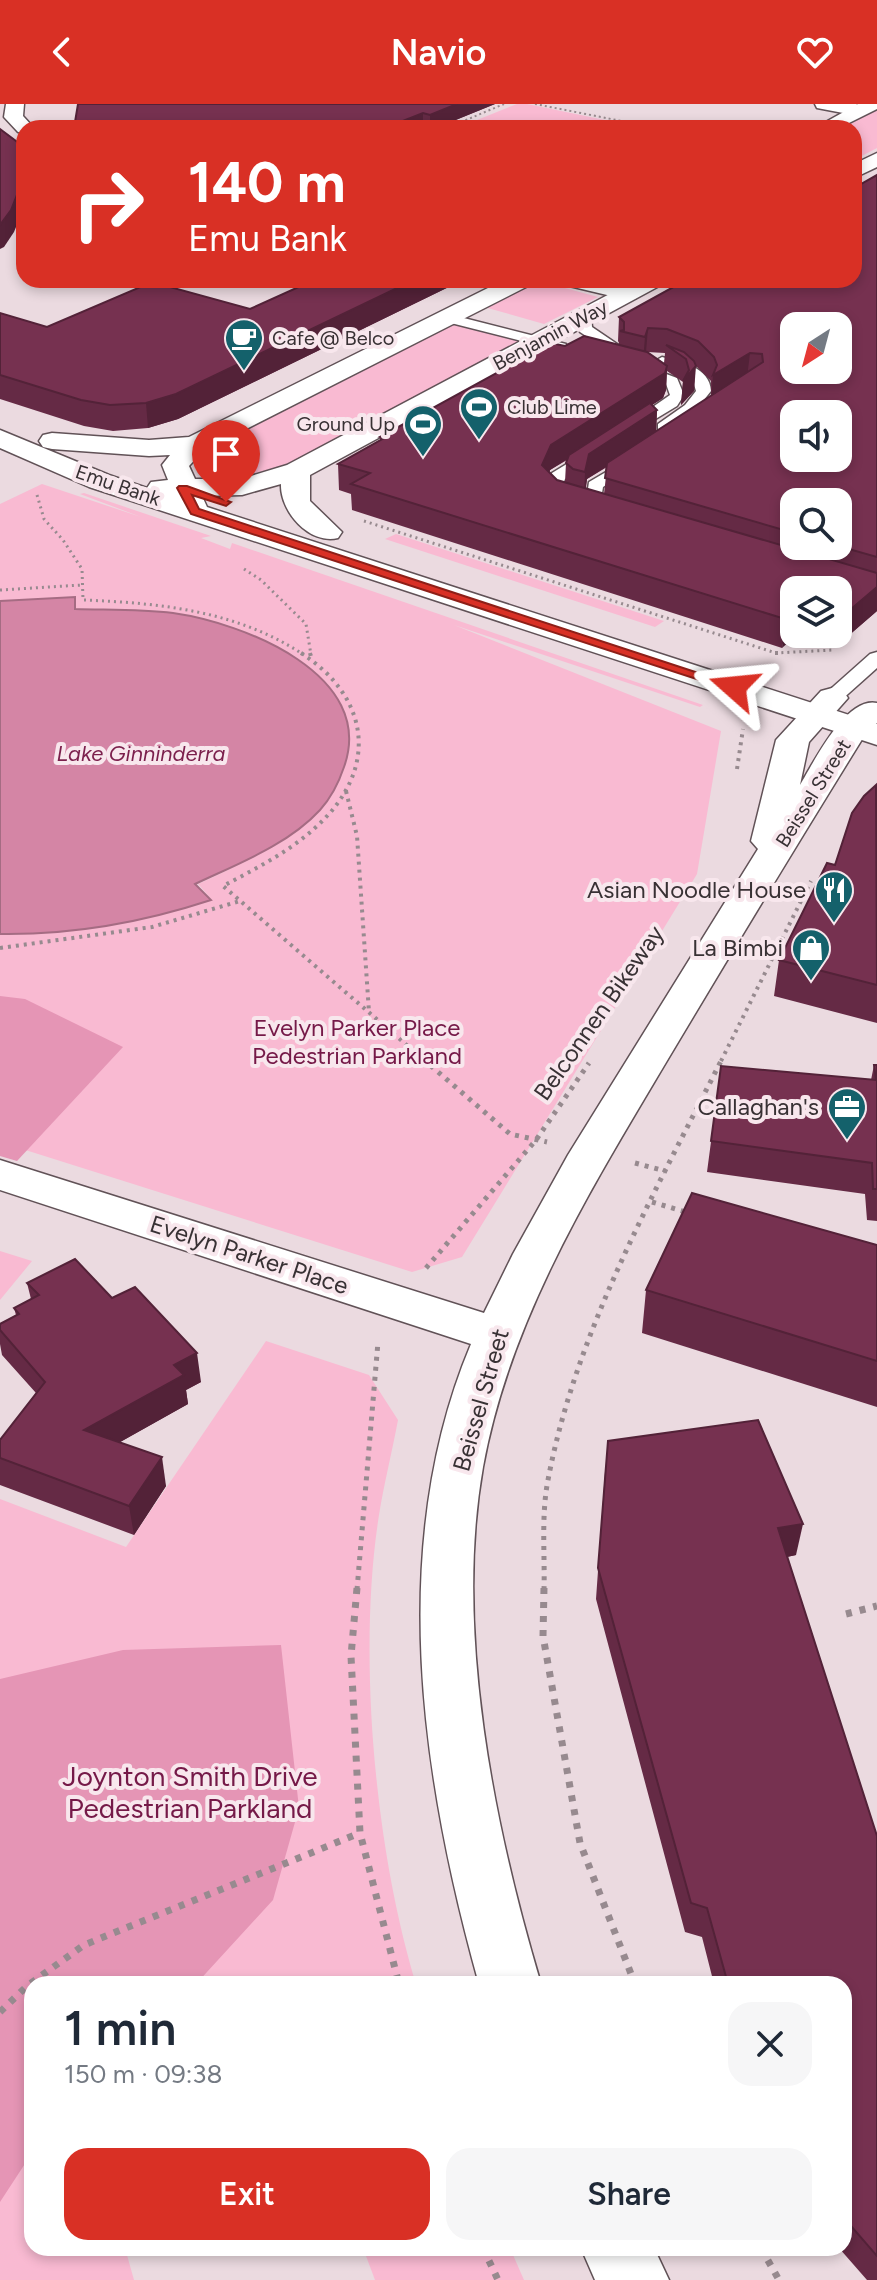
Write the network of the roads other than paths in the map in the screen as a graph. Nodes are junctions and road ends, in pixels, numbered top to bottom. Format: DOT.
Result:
graph roads {
  1 [pos="824,104"];
  2 [pos="865,107"];
  3 [pos="840,120"];
  4 [pos="506,288"];
  5 [pos="635,288"];
  6 [pos="456,314"];
  7 [pos="584,317"];
  8 [pos="558,345"];
  9 [pos="615,349"];
  10 [pos="509,357"];
  11 [pos="600,357"];
  12 [pos="714,409"];
  13 [pos="0,431"];
  14 [pos="0,438"];
  15 [pos="52,441"];
  16 [pos="194,445"];
  17 [pos="297,471"];
  18 [pos="189,500"];
  19 [pos="607,506"];
  20 [pos="339,524"];
  21 [pos="877,658"];
  22 [pos="823,706"];
  23 [pos="871,718"];
  24 [pos="760,879"];
  25 [pos="0,1175"];
  26 [pos="497,1335"];
  27 [pos="508,1976"];
  28 [pos="620,2256"];
  29 [pos="634,2280"];
  1 -- 2 [label="main road"];
  2 -- 3 [label="main road"];
  4 -- 6 [label="main road"];
  5 -- 7 [label="main road, Benjamin Way"];
  6 -- 8 [label="lane"];
  6 -- 16 [label="main road"];
  7 -- 8 [label="main road, Benjamin Way"];
  7 -- 9 [label="lane"];
  8 -- 9 [label="lane"];
  8 -- 10 [label="main road, Benjamin Way"];
  8 -- 10 [label="lane"];
  9 -- 19 [label="lane"];
  10 -- 17 [label="main road, Benjamin Way"];
  11 -- 19 [label="lane"];
  12 -- 19 [label="lane"];
  13 -- 15 [label="main road, Emu Bank"];
  14 -- 18 [label="main road, Emu Bank"];
  15 -- 16 [label="main road"];
  15 -- 18 [label="main road, Emu Bank"];
  16 -- 18 [label="main road"];
  17 -- 18 [label="main road, Benjamin Way"];
  17 -- 20 [label="main road"];
  18 -- 20 [label="main road, Emu Bank"];
  18 -- 22 [label="main road, Emu Bank"];
  20 -- 22 [label="main road, Emu Bank"];
  21 -- 22 [label="lane"];
  22 -- 23 [label="main road, Emu Bank"];
  22 -- 24 [label="main road, Beissel Street"];
  23 -- 24 [label="main road, Beissel Street"];
  24 -- 26 [label="main road, Beissel Street"];
  25 -- 26 [label="main road, Evelyn Parker Place"];
  26 -- 27 [label="main road, Beissel Street"];
  28 -- 29 [label="main road"];
}
